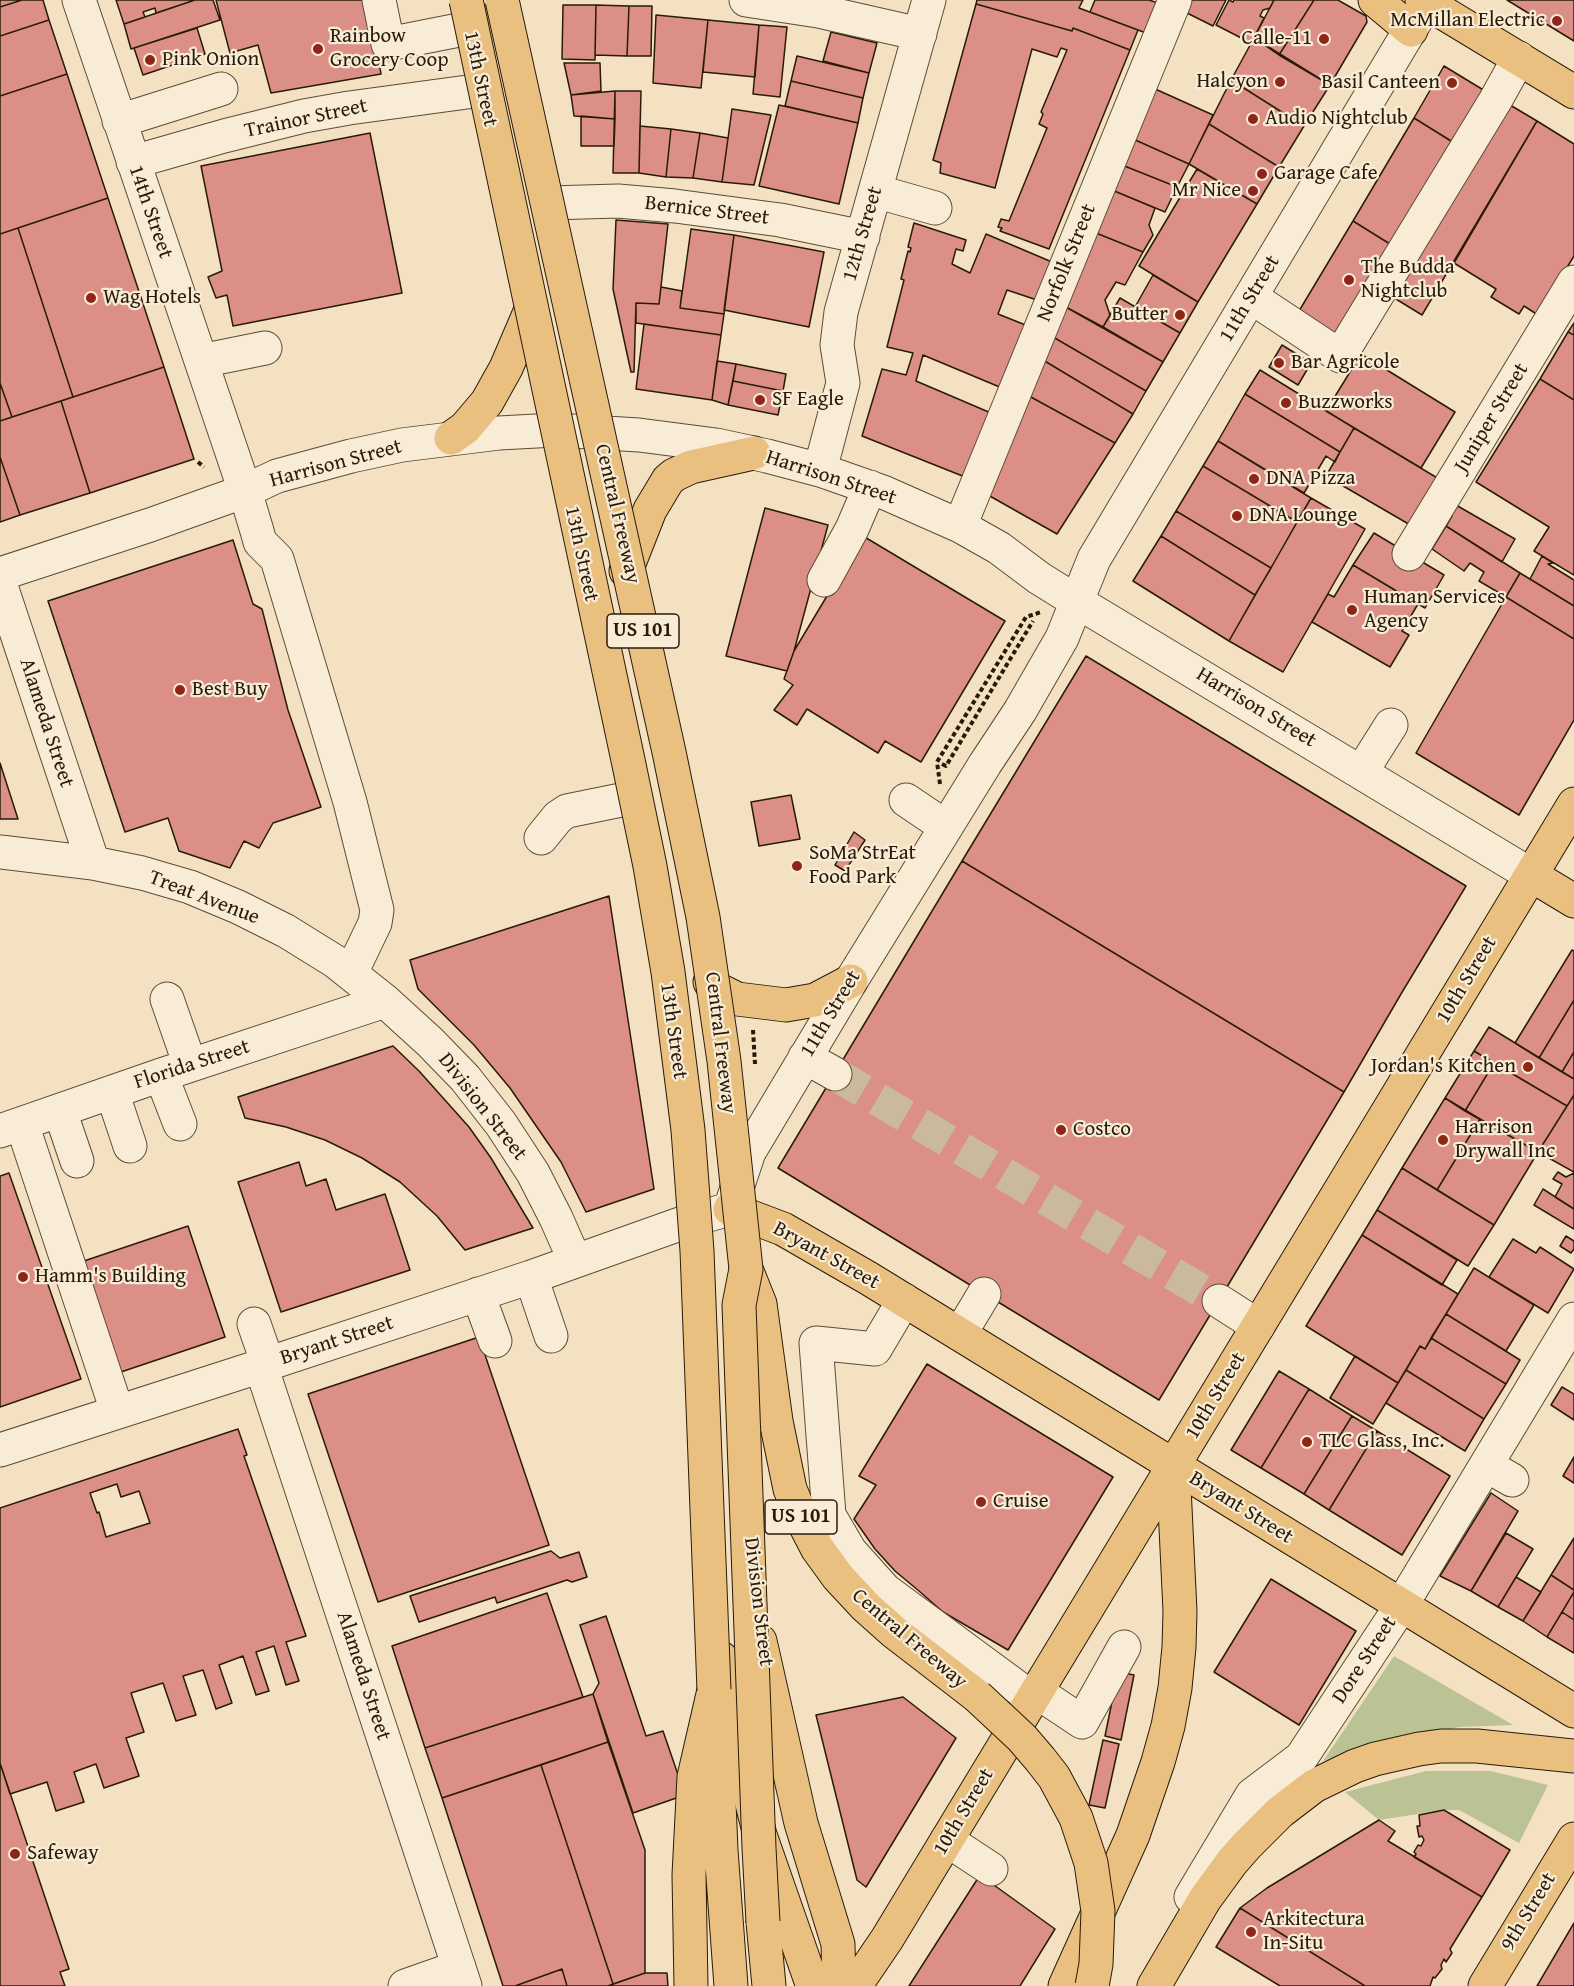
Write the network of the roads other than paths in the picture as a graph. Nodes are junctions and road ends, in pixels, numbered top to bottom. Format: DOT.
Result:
graph roads {
  1 [pos="79,0"];
  2 [pos="379,0"];
  3 [pos="504,0"];
  4 [pos="746,0"];
  5 [pos="929,0"];
  6 [pos="1175,0"];
  7 [pos="1375,0"];
  8 [pos="1426,1"];
  9 [pos="466,9"];
  10 [pos="1411,30"];
  11 [pos="920,34"];
  12 [pos="1519,58"];
  13 [pos="221,88"];
  14 [pos="482,90"];
  15 [pos="1574,92"];
  16 [pos="119,121"];
  17 [pos="133,162"];
  18 [pos="875,191"];
  19 [pos="549,203"];
  20 [pos="935,208"];
  21 [pos="863,237"];
  22 [pos="1574,282"];
  23 [pos="1251,297"];
  24 [pos="531,312"];
  25 [pos="266,348"];
  26 [pos="201,361"];
  27 [pos="555,430"];
  28 [pos="597,431"];
  29 [pos="451,438"];
  30 [pos="754,453"];
  31 [pos="820,470"];
  32 [pos="870,487"];
  33 [pos="245,491"];
  34 [pos="960,526"];
  35 [pos="1410,554"];
  36 [pos="626,571"];
  37 [pos="0,574"];
  38 [pos="824,580"];
  39 [pos="0,583"];
  40 [pos="1076,601"];
  41 [pos="1391,725"];
  42 [pos="1362,771"];
  43 [pos="631,798"];
  44 [pos="906,800"];
  45 [pos="1574,804"];
  46 [pos="946,826"];
  47 [pos="541,838"];
  48 [pos="0,852"];
  49 [pos="93,863"];
  50 [pos="1531,875"];
  51 [pos="1574,901"];
  52 [pos="351,973"];
  53 [pos="851,981"];
  54 [pos="710,982"];
  55 [pos="166,999"];
  56 [pos="385,1001"];
  57 [pos="805,1057"];
  58 [pos="176,1070"];
  59 [pos="834,1074"];
  60 [pos="112,1092"];
  61 [pos="60,1111"];
  62 [pos="180,1124"];
  63 [pos="11,1128"];
  64 [pos="130,1146"];
  65 [pos="77,1161"];
  66 [pos="730,1209"];
  67 [pos="694,1219"];
  68 [pos="575,1261"];
  69 [pos="746,1269"];
  70 [pos="531,1277"];
  71 [pos="478,1294"];
  72 [pos="984,1294"];
  73 [pos="904,1300"];
  74 [pos="1219,1301"];
  75 [pos="1574,1319"];
  76 [pos="255,1324"];
  77 [pos="1258,1326"];
  78 [pos="960,1334"];
  79 [pos="551,1336"];
  80 [pos="495,1341"];
  81 [pos="264,1365"];
  82 [pos="117,1411"];
  83 [pos="0,1450"];
  84 [pos="1173,1466"];
  85 [pos="1401,1606"];
  86 [pos="1124,1647"];
  87 [pos="714,1690"];
  88 [pos="1035,1695"];
  89 [pos="1574,1711"];
  90 [pos="1574,1756"];
  91 [pos="1574,1839"];
  92 [pos="947,1840"];
  93 [pos="991,1869"];
  94 [pos="462,1977"];
  95 [pos="405,1986"];
  96 [pos="691,1986"];
  97 [pos="731,1986"];
  98 [pos="769,1986"];
  99 [pos="816,1986"];
  100 [pos="839,1986"];
  101 [pos="855,1986"];
  102 [pos="1065,1986"];
  103 [pos="1092,1986"];
  104 [pos="1139,1986"];
  105 [pos="1154,1986"];
  106 [pos="1485,1986"];
  1 -- 16 [label="street, 14th Street"];
  2 -- 9 [label="street"];
  3 -- 19 [label="main road, 13th Street"];
  3 -- 69 [label="main road, Central Freeway / US 101, bridge"];
  4 -- 11 [label="street"];
  5 -- 11 [label="street, 12th Street"];
  6 -- 34 [label="street, Norfolk Street"];
  7 -- 10 [label="main road"];
  8 -- 10 [label="street, 11th Street"];
  8 -- 12 [label="main road"];
  9 -- 14 [label="main road, 13th Street"];
  9 -- 87 [label="main road, Central Freeway / US 101, bridge"];
  10 -- 23 [label="street, 11th Street"];
  11 -- 18 [label="street, 12th Street"];
  12 -- 15 [label="main road"];
  12 -- 23 [label="street"];
  13 -- 16 [label="street"];
  14 -- 17 [label="street, Trainor Street"];
  14 -- 24 [label="main road, 13th Street"];
  16 -- 17 [label="street, 14th Street"];
  17 -- 26 [label="street, 14th Street"];
  18 -- 20 [label="street"];
  18 -- 21 [label="street, 12th Street"];
  19 -- 21 [label="street, Bernice Street"];
  19 -- 28 [label="main road, 13th Street"];
  21 -- 31 [label="street, 12th Street"];
  22 -- 35 [label="street, Juniper Street"];
  23 -- 40 [label="street, 11th Street"];
  24 -- 27 [label="main road, 13th Street"];
  24 -- 29 [label="main road"];
  25 -- 26 [label="street"];
  26 -- 33 [label="street, 14th Street"];
  27 -- 28 [label="street, Harrison Street"];
  27 -- 29 [label="street, Harrison Street"];
  27 -- 43 [label="main road, 13th Street"];
  28 -- 30 [label="street, Harrison Street"];
  28 -- 36 [label="main road, 13th Street"];
  29 -- 33 [label="street, Harrison Street"];
  30 -- 31 [label="street, Harrison Street"];
  30 -- 36 [label="main road"];
  31 -- 32 [label="street, Harrison Street"];
  32 -- 34 [label="street, Harrison Street"];
  32 -- 38 [label="street"];
  33 -- 37 [label="street, Harrison Street"];
  33 -- 52 [label="street, 14th Street"];
  34 -- 40 [label="street, Harrison Street"];
  36 -- 54 [label="main road, 13th Street"];
  39 -- 49 [label="street, Alameda Street"];
  40 -- 42 [label="street, Harrison Street"];
  40 -- 46 [label="street, 11th Street"];
  41 -- 42 [label="street"];
  42 -- 50 [label="street, Harrison Street"];
  43 -- 47 [label="street"];
  43 -- 67 [label="main road, 13th Street"];
  44 -- 46 [label="street"];
  45 -- 50 [label="main road, 10th Street"];
  46 -- 53 [label="street, 11th Street"];
  48 -- 49 [label="street, Treat Avenue"];
  49 -- 52 [label="street, Treat Avenue"];
  50 -- 51 [label="main road, Harrison Street"];
  50 -- 77 [label="main road, 10th Street"];
  52 -- 56 [label="street, Treat Avenue"];
  53 -- 54 [label="main road"];
  53 -- 57 [label="street, 11th Street"];
  54 -- 66 [label="main road, 13th Street"];
  55 -- 58 [label="street"];
  56 -- 58 [label="street, Florida Street"];
  56 -- 68 [label="street, Division Street"];
  57 -- 59 [label="street"];
  57 -- 66 [label="street, 11th Street"];
  58 -- 60 [label="street, Florida Street"];
  58 -- 62 [label="street"];
  60 -- 61 [label="street, Florida Street"];
  60 -- 64 [label="street"];
  61 -- 63 [label="street, Florida Street"];
  61 -- 65 [label="street"];
  63 -- 82 [label="street"];
  66 -- 67 [label="street, Bryant Street"];
  66 -- 73 [label="main road, Bryant Street"];
  66 -- 100 [label="main road, Division Street"];
  67 -- 68 [label="street, Bryant Street"];
  67 -- 99 [label="main road, Division Street"];
  68 -- 70 [label="street, Bryant Street"];
  69 -- 98 [label="main road, bridge"];
  69 -- 103 [label="main road, Central Freeway / US 101, bridge"];
  70 -- 71 [label="street, Bryant Street"];
  70 -- 79 [label="street"];
  71 -- 80 [label="street"];
  71 -- 81 [label="street, Bryant Street"];
  72 -- 78 [label="street"];
  73 -- 78 [label="main road, Bryant Street"];
  73 -- 88 [label="street"];
  74 -- 77 [label="street"];
  75 -- 85 [label="street, Dore Street"];
  76 -- 81 [label="street, Alameda Street"];
  77 -- 84 [label="main road, 10th Street"];
  78 -- 84 [label="main road, Bryant Street"];
  81 -- 82 [label="street, Bryant Street"];
  81 -- 94 [label="street, Alameda Street"];
  82 -- 83 [label="street, Bryant Street"];
  84 -- 85 [label="main road, Bryant Street"];
  84 -- 88 [label="main road, 10th Street"];
  84 -- 102 [label="main road"];
  85 -- 89 [label="main road, Bryant Street"];
  85 -- 104 [label="street, Dore Street"];
  86 -- 88 [label="street"];
  87 -- 96 [label="main road, US 101"];
  87 -- 97 [label="main road"];
  88 -- 92 [label="main road, 10th Street"];
  90 -- 105 [label="main road"];
  91 -- 106 [label="main road, 9th Street"];
  92 -- 93 [label="street"];
  92 -- 101 [label="main road, 10th Street"];
  94 -- 95 [label="street"];
}
